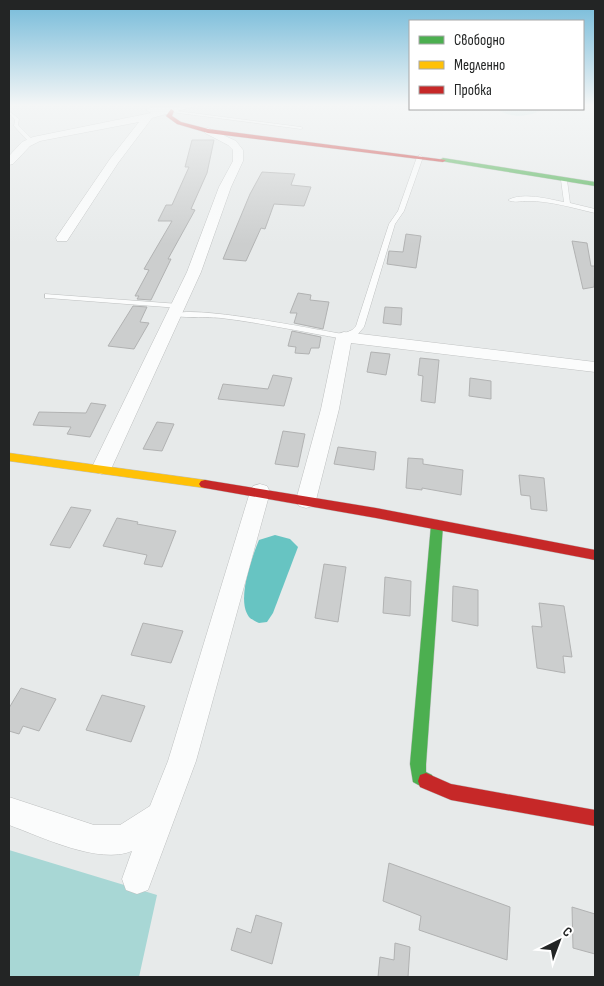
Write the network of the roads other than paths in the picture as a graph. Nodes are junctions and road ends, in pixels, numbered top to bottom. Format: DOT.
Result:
graph roads {
  1 [pos="19,152"];
  2 [pos="120,152"];
  3 [pos="238,152"];
  4 [pos="379,152"];
  5 [pos="420,157"];
  6 [pos="9,162"];
  7 [pos="564,180"];
  8 [pos="595,184"];
  9 [pos="511,200"];
  10 [pos="567,204"];
  11 [pos="595,210"];
  12 [pos="62,238"];
  13 [pos="48,296"];
  14 [pos="177,310"];
  15 [pos="344,337"];
  16 [pos="595,368"];
  17 [pos="9,457"];
  18 [pos="102,467"];
  19 [pos="260,492"];
  20 [pos="306,500"];
  21 [pos="437,525"];
  22 [pos="595,556"];
  23 [pos="9,811"];
  24 [pos="161,816"];
  25 [pos="595,818"];
  26 [pos="137,879"];
  1 -- 6 [label="street"];
  2 -- 12 [label="street"];
  3 -- 14 [label="street"];
  4 -- 5 [label="street"];
  5 -- 7 [label="street"];
  5 -- 15 [label="lane"];
  7 -- 8 [label="street"];
  7 -- 10 [label="lane"];
  9 -- 10 [label="lane"];
  10 -- 11 [label="lane"];
  13 -- 14 [label="lane"];
  14 -- 15 [label="lane"];
  14 -- 18 [label="street"];
  15 -- 16 [label="street"];
  15 -- 20 [label="street"];
  17 -- 18 [label="street"];
  18 -- 19 [label="street"];
  19 -- 20 [label="street"];
  19 -- 24 [label="street"];
  20 -- 21 [label="street"];
  21 -- 22 [label="street"];
  21 -- 25 [label="street"];
  23 -- 24 [label="street"];
  24 -- 26 [label="street"];
}
